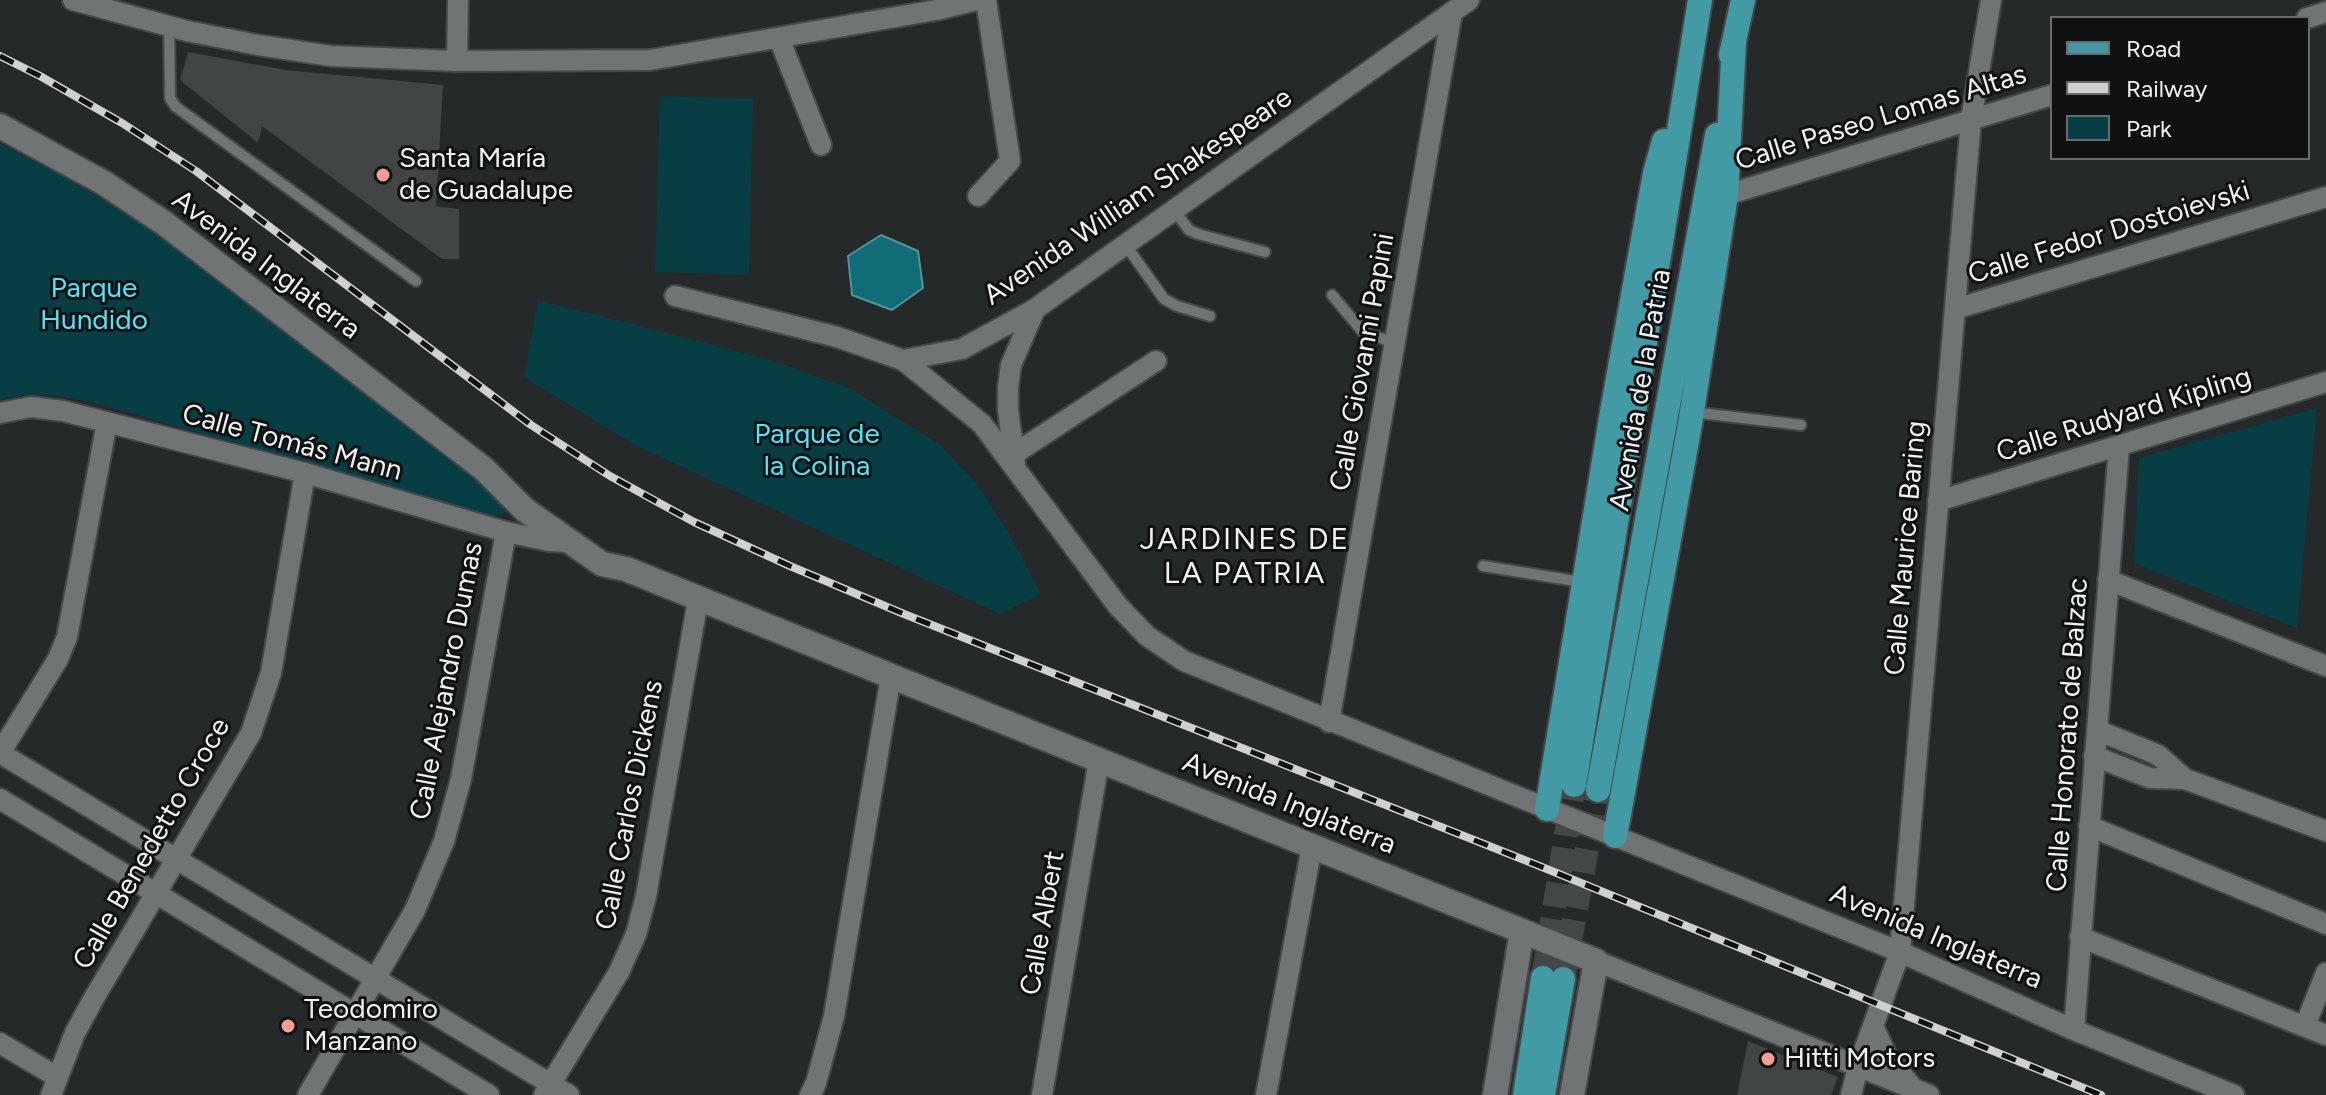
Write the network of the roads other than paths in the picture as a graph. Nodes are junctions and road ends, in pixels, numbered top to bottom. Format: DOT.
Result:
graph roads {
  1 [pos="73,0"];
  2 [pos="458,0"];
  3 [pos="977,0"];
  4 [pos="986,0"];
  5 [pos="1700,0"];
  6 [pos="1743,0"];
  7 [pos="1991,0"];
  8 [pos="1461,6"];
  9 [pos="169,26"];
  10 [pos="1694,35"];
  11 [pos="779,38"];
  12 [pos="1734,42"];
  13 [pos="457,61"];
  14 [pos="2050,96"];
  15 [pos="1971,120"];
  16 [pos="0,126"];
  17 [pos="821,145"];
  18 [pos="1726,195"];
  19 [pos="978,196"];
  20 [pos="2326,197"];
  21 [pos="1174,210"];
  22 [pos="1125,244"];
  23 [pos="1265,252"];
  24 [pos="416,281"];
  25 [pos="1332,295"];
  26 [pos="675,296"];
  27 [pos="1035,309"];
  28 [pos="1955,309"];
  29 [pos="1210,316"];
  30 [pos="993,330"];
  31 [pos="1395,343"];
  32 [pos="1018,347"];
  33 [pos="903,360"];
  34 [pos="1156,361"];
  35 [pos="2326,382"];
  36 [pos="1692,412"];
  37 [pos="0,413"];
  38 [pos="107,422"];
  39 [pos="1801,425"];
  40 [pos="2119,446"];
  41 [pos="1015,462"];
  42 [pos="484,469"];
  43 [pos="305,473"];
  44 [pos="1938,501"];
  45 [pos="506,532"];
  46 [pos="569,542"];
  47 [pos="1483,566"];
  48 [pos="626,569"];
  49 [pos="2108,580"];
  50 [pos="1584,582"];
  51 [pos="698,600"];
  52 [pos="2326,652"];
  53 [pos="2326,666"];
  54 [pos="891,676"];
  55 [pos="1329,722"];
  56 [pos="2097,730"];
  57 [pos="0,753"];
  58 [pos="2094,756"];
  59 [pos="1099,760"];
  60 [pos="2185,779"];
  61 [pos="1574,785"];
  62 [pos="1598,790"];
  63 [pos="0,799"];
  64 [pos="1547,809"];
  65 [pos="2089,826"];
  66 [pos="2326,831"];
  67 [pos="1615,836"];
  68 [pos="1312,846"];
  69 [pos="177,860"];
  70 [pos="157,894"];
  71 [pos="2326,924"];
  72 [pos="1522,931"];
  73 [pos="2080,937"];
  74 [pos="1900,952"];
  75 [pos="1596,961"];
  76 [pos="2326,973"];
  77 [pos="376,979"];
  78 [pos="356,1014"];
  79 [pos="1873,1026"];
  80 [pos="2305,1026"];
  81 [pos="2074,1030"];
  82 [pos="2326,1035"];
  83 [pos="0,1043"];
  84 [pos="1858,1067"];
  85 [pos="54,1086"];
  86 [pos="547,1089"];
  87 [pos="1922,1092"];
  88 [pos="308,1095"];
  89 [pos="489,1095"];
  90 [pos="569,1095"];
  91 [pos="810,1095"];
  92 [pos="1042,1095"];
  93 [pos="1266,1095"];
  94 [pos="1495,1095"];
  95 [pos="1525,1095"];
  96 [pos="1543,1095"];
  97 [pos="1572,1095"];
  98 [pos="1851,1095"];
  99 [pos="2234,1095"];
  1 -- 9 [label="street"];
  2 -- 13 [label="street"];
  3 -- 11 [label="street"];
  4 -- 19 [label="street"];
  5 -- 10 [label="main road, Avenida de la Patria"];
  6 -- 12 [label="main road, Avenida de la Patria"];
  7 -- 15 [label="street, Calle Maurice Baring"];
  8 -- 21 [label="street, Avenida William Shakespeare"];
  8 -- 31 [label="street, Calle Giovanni Papini"];
  9 -- 13 [label="street"];
  9 -- 24 [label="lane"];
  10 -- 50 [label="main road"];
  10 -- 61 [label="main road, Avenida de la Patria"];
  11 -- 13 [label="street"];
  11 -- 17 [label="street"];
  12 -- 18 [label="main road"];
  12 -- 62 [label="main road, Avenida de la Patria"];
  14 -- 15 [label="street, Calle Paseo Lomas Altas"];
  15 -- 18 [label="street, Calle Paseo Lomas Altas"];
  15 -- 28 [label="street, Calle Maurice Baring"];
  16 -- 42 [label="street, Avenida Inglaterra"];
  18 -- 36 [label="main road"];
  20 -- 28 [label="street, Calle Fedor Dostoievski"];
  21 -- 22 [label="street, Avenida William Shakespeare"];
  21 -- 23 [label="lane"];
  22 -- 27 [label="street, Avenida William Shakespeare"];
  22 -- 29 [label="lane"];
  25 -- 31 [label="lane"];
  26 -- 33 [label="street, Avenida William Shakespeare"];
  27 -- 30 [label="street, Avenida William Shakespeare"];
  27 -- 32 [label="street, Avenida Inglaterra"];
  28 -- 44 [label="street, Calle Maurice Baring"];
  30 -- 32 [label="street"];
  30 -- 33 [label="street, Avenida William Shakespeare"];
  31 -- 55 [label="street, Calle Giovanni Papini"];
  32 -- 41 [label="street, Avenida Inglaterra"];
  33 -- 41 [label="street, Avenida Inglaterra"];
  34 -- 41 [label="street"];
  35 -- 40 [label="street, Calle Rudyard Kipling"];
  36 -- 39 [label="lane"];
  36 -- 67 [label="main road"];
  37 -- 38 [label="street, Calle Tomás Mann"];
  38 -- 43 [label="street, Calle Tomás Mann"];
  38 -- 57 [label="street"];
  40 -- 44 [label="street, Calle Rudyard Kipling"];
  40 -- 49 [label="street, Calle Honorato de Balzac"];
  41 -- 55 [label="street, Avenida Inglaterra"];
  42 -- 46 [label="street, Avenida Inglaterra"];
  42 -- 48 [label="street, Avenida Inglaterra"];
  43 -- 45 [label="street, Calle Tomás Mann"];
  43 -- 69 [label="street, Calle Benedetto Croce"];
  44 -- 74 [label="street, Calle Maurice Baring"];
  45 -- 46 [label="street, Calle Tomás Mann"];
  45 -- 77 [label="street, Calle Alejandro Dumas"];
  46 -- 48 [label="street, Avenida Inglaterra"];
  47 -- 50 [label="lane"];
  48 -- 51 [label="street, Avenida Inglaterra"];
  49 -- 53 [label="street"];
  49 -- 56 [label="street, Calle Honorato de Balzac"];
  50 -- 64 [label="main road"];
  51 -- 54 [label="street, Avenida Inglaterra"];
  51 -- 86 [label="street, Calle Carlos Dickens"];
  52 -- 53 [label="street"];
  54 -- 59 [label="street, Avenida Inglaterra"];
  54 -- 91 [label="street"];
  55 -- 64 [label="street, Avenida Inglaterra"];
  56 -- 58 [label="street, Calle Honorato de Balzac"];
  56 -- 60 [label="street"];
  57 -- 69 [label="street"];
  58 -- 60 [label="street"];
  58 -- 65 [label="street, Calle Honorato de Balzac"];
  59 -- 68 [label="street, Avenida Inglaterra"];
  59 -- 92 [label="street, Calle Albert"];
  60 -- 66 [label="street"];
  63 -- 70 [label="street"];
  64 -- 67 [label="street, Avenida Inglaterra"];
  65 -- 71 [label="street"];
  65 -- 73 [label="street, Calle Honorato de Balzac"];
  67 -- 74 [label="street, Avenida Inglaterra"];
  68 -- 72 [label="street, Avenida Inglaterra"];
  68 -- 93 [label="street"];
  69 -- 70 [label="street, Calle Benedetto Croce"];
  69 -- 77 [label="street"];
  70 -- 78 [label="street"];
  70 -- 85 [label="street, Calle Benedetto Croce"];
  72 -- 75 [label="street, Avenida Inglaterra"];
  72 -- 94 [label="street"];
  73 -- 80 [label="street"];
  73 -- 81 [label="street, Calle Honorato de Balzac"];
  74 -- 79 [label="street, Calle Maurice Baring"];
  74 -- 81 [label="street, Avenida Inglaterra"];
  75 -- 84 [label="street, Avenida Inglaterra"];
  75 -- 97 [label="street"];
  76 -- 80 [label="street"];
  77 -- 78 [label="street, Calle Alejandro Dumas"];
  77 -- 86 [label="street"];
  78 -- 88 [label="street, Calle Alejandro Dumas"];
  78 -- 89 [label="street"];
  79 -- 84 [label="street, Calle Maurice Baring"];
  79 -- 87 [label="street"];
  80 -- 82 [label="street"];
  81 -- 99 [label="street, Avenida Inglaterra"];
  83 -- 85 [label="street"];
  84 -- 87 [label="street, Avenida Inglaterra"];
  84 -- 98 [label="street, Calle Maurice Baring"];
  86 -- 90 [label="street"];
  95 -- 96 [label="main road"];
}
